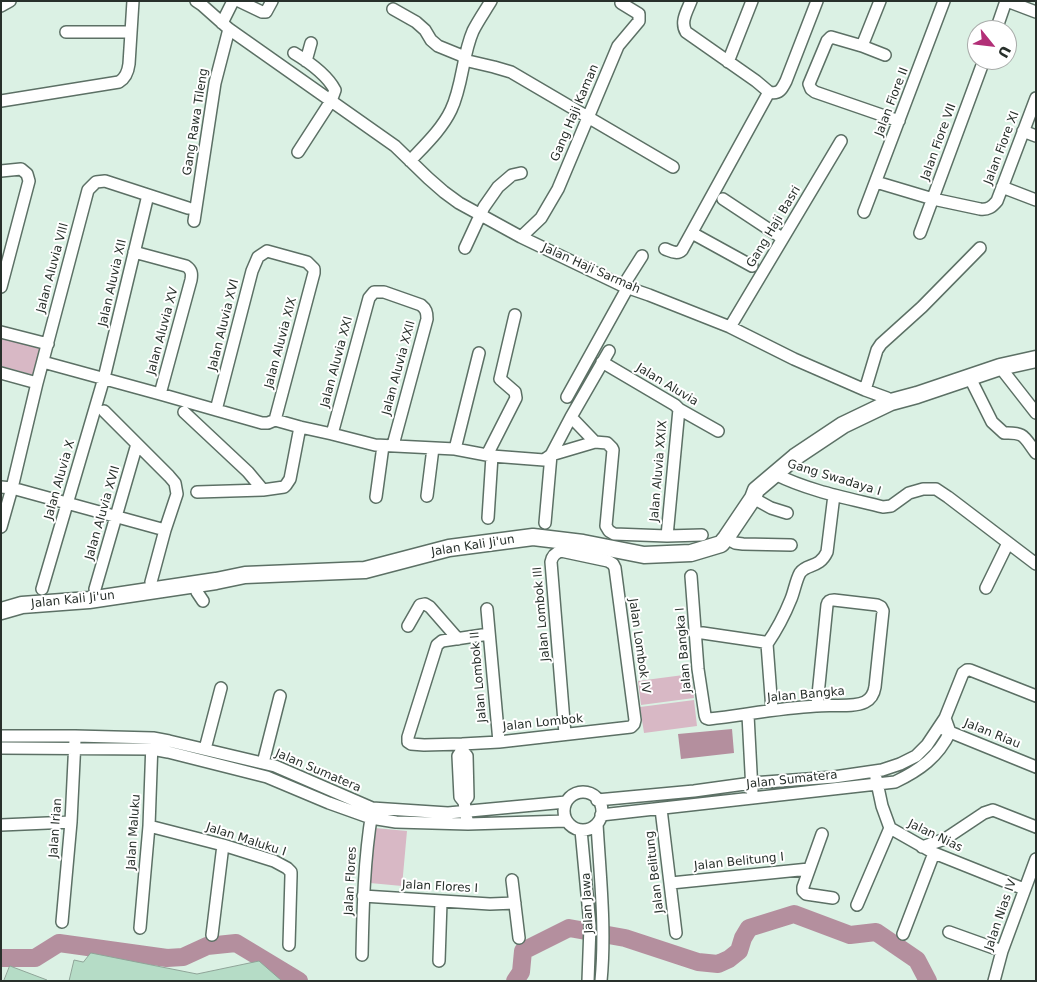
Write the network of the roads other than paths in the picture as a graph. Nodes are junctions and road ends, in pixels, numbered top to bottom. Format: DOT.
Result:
graph roads {
  1 [pos="10,1"];
  2 [pos="133,1"];
  3 [pos="196,1"];
  4 [pos="233,1"];
  5 [pos="239,1"];
  6 [pos="272,1"];
  7 [pos="491,1"];
  8 [pos="691,1"];
  9 [pos="752,1"];
  10 [pos="817,1"];
  11 [pos="880,1"];
  12 [pos="944,1"];
  13 [pos="1007,1"];
  14 [pos="621,3"];
  15 [pos="1,6"];
  16 [pos="393,9"];
  17 [pos="1036,12"];
  18 [pos="1000,20"];
  19 [pos="225,26"];
  20 [pos="66,32"];
  21 [pos="131,32"];
  22 [pos="310,43"];
  23 [pos="862,46"];
  24 [pos="294,53"];
  25 [pos="886,55"];
  26 [pos="465,58"];
  27 [pos="306,61"];
  28 [pos="728,62"];
  29 [pos="980,70"];
  30 [pos="769,92"];
  31 [pos="1036,98"];
  32 [pos="1,101"];
  33 [pos="331,101"];
  34 [pos="588,117"];
  35 [pos="899,121"];
  36 [pos="1023,131"];
  37 [pos="1036,136"];
  38 [pos="841,141"];
  39 [pos="298,152"];
  40 [pos="410,161"];
  41 [pos="673,168"];
  42 [pos="1,171"];
  43 [pos="521,173"];
  44 [pos="876,182"];
  45 [pos="1002,188"];
  46 [pos="148,195"];
  47 [pos="723,199"];
  48 [pos="933,199"];
  49 [pos="1036,200"];
  50 [pos="188,208"];
  51 [pos="864,212"];
  52 [pos="481,215"];
  53 [pos="194,220"];
  54 [pos="692,233"];
  55 [pos="920,233"];
  56 [pos="522,237"];
  57 [pos="782,238"];
  58 [pos="465,248"];
  59 [pos="980,248"];
  60 [pos="665,249"];
  61 [pos="134,252"];
  62 [pos="642,256"];
  63 [pos="752,266"];
  64 [pos="314,273"];
  65 [pos="625,286"];
  66 [pos="1,287"];
  67 [pos="368,298"];
  68 [pos="515,315"];
  69 [pos="730,327"];
  70 [pos="1,332"];
  71 [pos="48,344"];
  72 [pos="610,351"];
  73 [pos="478,353"];
  74 [pos="1036,359"];
  75 [pos="43,362"];
  76 [pos="602,362"];
  77 [pos="1000,367"];
  78 [pos="1,372"];
  79 [pos="104,378"];
  80 [pos="970,378"];
  81 [pos="37,383"];
  82 [pos="865,390"];
  83 [pos="160,394"];
  84 [pos="567,397"];
  85 [pos="891,402"];
  86 [pos="679,409"];
  87 [pos="216,410"];
  88 [pos="104,411"];
  89 [pos="184,412"];
  90 [pos="1036,413"];
  91 [pos="571,417"];
  92 [pos="275,420"];
  93 [pos="300,427"];
  94 [pos="718,431"];
  95 [pos="332,434"];
  96 [pos="595,442"];
  97 [pos="136,444"];
  98 [pos="388,446"];
  99 [pos="432,448"];
  100 [pos="455,449"];
  101 [pos="1036,453"];
  102 [pos="490,455"];
  103 [pos="551,455"];
  104 [pos="775,474"];
  105 [pos="7,488"];
  106 [pos="264,490"];
  107 [pos="197,492"];
  108 [pos="834,495"];
  109 [pos="427,496"];
  110 [pos="376,497"];
  111 [pos="753,498"];
  112 [pos="68,504"];
  113 [pos="788,513"];
  114 [pos="116,517"];
  115 [pos="488,518"];
  116 [pos="545,523"];
  117 [pos="1,527"];
  118 [pos="165,530"];
  119 [pos="702,535"];
  120 [pos="667,536"];
  121 [pos="726,538"];
  122 [pos="1008,543"];
  123 [pos="791,545"];
  124 [pos="613,564"];
  125 [pos="1036,564"];
  126 [pos="691,576"];
  127 [pos="151,582"];
  128 [pos="196,584"];
  129 [pos="986,588"];
  130 [pos="42,589"];
  131 [pos="95,589"];
  132 [pos="203,601"];
  133 [pos="487,609"];
  134 [pos="1,611"];
  135 [pos="408,626"];
  136 [pos="696,632"];
  137 [pos="489,634"];
  138 [pos="458,639"];
  139 [pos="767,644"];
  140 [pos="221,688"];
  141 [pos="280,696"];
  142 [pos="1036,696"];
  143 [pos="817,706"];
  144 [pos="772,710"];
  145 [pos="748,715"];
  146 [pos="709,719"];
  147 [pos="942,723"];
  148 [pos="628,728"];
  149 [pos="950,732"];
  150 [pos="566,734"];
  151 [pos="1,736"];
  152 [pos="74,742"];
  153 [pos="499,742"];
  154 [pos="152,743"];
  155 [pos="462,747"];
  156 [pos="1,748"];
  157 [pos="205,749"];
  158 [pos="263,763"];
  159 [pos="1036,767"];
  160 [pos="875,771"];
  161 [pos="752,783"];
  162 [pos="877,784"];
  163 [pos="752,798"];
  164 [pos="598,800"];
  165 [pos="566,802"];
  166 [pos="662,809"];
  167 [pos="371,813"];
  168 [pos="466,813"];
  169 [pos="599,819"];
  170 [pos="566,821"];
  171 [pos="71,822"];
  172 [pos="1,825"];
  173 [pos="149,826"];
  174 [pos="1036,826"];
  175 [pos="890,828"];
  176 [pos="581,830"];
  177 [pos="822,834"];
  178 [pos="223,845"];
  179 [pos="922,847"];
  180 [pos="934,853"];
  181 [pos="1036,859"];
  182 [pos="809,869"];
  183 [pos="512,880"];
  184 [pos="671,883"];
  185 [pos="1024,889"];
  186 [pos="363,896"];
  187 [pos="833,898"];
  188 [pos="441,902"];
  189 [pos="515,903"];
  190 [pos="857,905"];
  191 [pos="62,922"];
  192 [pos="140,928"];
  193 [pos="676,932"];
  194 [pos="949,932"];
  195 [pos="903,934"];
  196 [pos="212,935"];
  197 [pos="519,938"];
  198 [pos="290,946"];
  199 [pos="603,946"];
  200 [pos="590,948"];
  201 [pos="1002,951"];
  202 [pos="362,955"];
  203 [pos="439,961"];
  204 [pos="588,981"];
  205 [pos="601,981"];
  206 [pos="994,981"];
  1 -- 15 [label="street"];
  2 -- 21 [label="street"];
  3 -- 19 [label="street, Jalan Haji Sarmah"];
  4 -- 19 [label="street, Gang Rawa Tileng"];
  5 -- 6 [label="street"];
  7 -- 26 [label="street"];
  8 -- 28 [label="street"];
  9 -- 28 [label="street"];
  10 -- 30 [label="street"];
  11 -- 23 [label="street"];
  12 -- 35 [label="street, Jalan Fiore II"];
  13 -- 17 [label="street"];
  13 -- 18 [label="street"];
  14 -- 34 [label="street, Gang Haji Kaman"];
  16 -- 26 [label="street"];
  19 -- 33 [label="street, Jalan Haji Sarmah"];
  19 -- 53 [label="street, Gang Rawa Tileng"];
  20 -- 21 [label="street"];
  21 -- 32 [label="street"];
  22 -- 27 [label="street"];
  23 -- 25 [label="street"];
  23 -- 35 [label="street"];
  24 -- 27 [label="street"];
  26 -- 34 [label="street"];
  26 -- 40 [label="street"];
  27 -- 33 [label="street"];
  28 -- 30 [label="street"];
  29 -- 48 [label="street, Jalan Fiore VII"];
  30 -- 54 [label="street"];
  31 -- 36 [label="street, Jalan Fiore XI"];
  33 -- 39 [label="street"];
  33 -- 40 [label="street, Jalan Haji Sarmah"];
  34 -- 41 [label="street"];
  34 -- 56 [label="street, Gang Haji Kaman"];
  35 -- 44 [label="street, Jalan Fiore II"];
  36 -- 37 [label="street"];
  36 -- 45 [label="street, Jalan Fiore XI"];
  38 -- 57 [label="street, Gang Haji Basri"];
  40 -- 52 [label="street, Jalan Haji Sarmah"];
  42 -- 66 [label="street"];
  43 -- 52 [label="street"];
  44 -- 48 [label="street, Jalan Fiore XI"];
  44 -- 51 [label="street, Jalan Fiore II"];
  45 -- 48 [label="street, Jalan Fiore XI"];
  45 -- 49 [label="street"];
  46 -- 50 [label="street"];
  46 -- 61 [label="street, Jalan Aluvia XII"];
  46 -- 71 [label="street, Jalan Aluvia VIII"];
  47 -- 57 [label="street"];
  48 -- 55 [label="street, Jalan Fiore VII"];
  52 -- 56 [label="street, Jalan Haji Sarmah"];
  52 -- 58 [label="street"];
  54 -- 60 [label="street"];
  54 -- 63 [label="street"];
  56 -- 65 [label="street, Jalan Haji Sarmah"];
  57 -- 69 [label="street, Gang Haji Basri"];
  59 -- 82 [label="street"];
  61 -- 79 [label="street, Jalan Aluvia XII"];
  61 -- 83 [label="street, Jalan Aluvia XV"];
  62 -- 65 [label="street"];
  64 -- 87 [label="street, Jalan Aluvia XVI"];
  64 -- 92 [label="street, Jalan Aluvia XIX"];
  65 -- 69 [label="street, Jalan Haji Sarmah"];
  65 -- 84 [label="street"];
  67 -- 95 [label="street, Jalan Aluvia XXI"];
  67 -- 98 [label="street, Jalan Aluvia XXII"];
  68 -- 102 [label="street"];
  69 -- 82 [label="street, Jalan Haji Sarmah"];
  70 -- 71 [label="street"];
  71 -- 75 [label="street, Jalan Aluvia VIII"];
  72 -- 76 [label="street"];
  73 -- 100 [label="street"];
  74 -- 77 [label="street"];
  75 -- 79 [label="street"];
  75 -- 81 [label="street, Jalan Aluvia VIII"];
  76 -- 86 [label="street, Jalan Aluvia"];
  76 -- 91 [label="street"];
  77 -- 80 [label="street"];
  77 -- 90 [label="street"];
  78 -- 81 [label="street"];
  79 -- 83 [label="street"];
  79 -- 112 [label="street, Jalan Aluvia X"];
  80 -- 85 [label="street"];
  80 -- 101 [label="street"];
  81 -- 105 [label="street, Jalan Aluvia VIII"];
  82 -- 85 [label="street, Jalan Haji Sarmah"];
  83 -- 87 [label="street"];
  85 -- 104 [label="street, Jalan Kali Ji'un"];
  86 -- 94 [label="street, Jalan Aluvia"];
  86 -- 120 [label="street, Jalan Aluvia XXIX"];
  87 -- 92 [label="street"];
  88 -- 97 [label="street"];
  89 -- 106 [label="street"];
  91 -- 96 [label="street"];
  91 -- 103 [label="street"];
  92 -- 93 [label="street"];
  93 -- 95 [label="street"];
  93 -- 106 [label="street"];
  95 -- 98 [label="street"];
  96 -- 103 [label="street"];
  96 -- 120 [label="street"];
  97 -- 114 [label="street, Jalan Aluvia XVII"];
  97 -- 118 [label="street"];
  98 -- 99 [label="street"];
  98 -- 110 [label="street, Jalan Aluvia XXII"];
  99 -- 100 [label="street"];
  99 -- 109 [label="street"];
  100 -- 102 [label="street"];
  102 -- 103 [label="street"];
  102 -- 115 [label="street"];
  103 -- 116 [label="street"];
  104 -- 108 [label="street, Gang Swadaya I"];
  104 -- 111 [label="street, Jalan Kali Ji'un"];
  105 -- 112 [label="street"];
  105 -- 117 [label="street, Jalan Aluvia VIII"];
  106 -- 107 [label="street"];
  108 -- 122 [label="street, Gang Swadaya I"];
  108 -- 139 [label="street"];
  111 -- 113 [label="street"];
  111 -- 121 [label="street, Jalan Kali Ji'un"];
  112 -- 114 [label="street"];
  112 -- 130 [label="street, Jalan Aluvia X"];
  114 -- 118 [label="street"];
  114 -- 131 [label="street, Jalan Aluvia XVII"];
  118 -- 127 [label="street"];
  119 -- 120 [label="street"];
  121 -- 123 [label="street"];
  121 -- 128 [label="street, Jalan Kali Ji'un"];
  122 -- 125 [label="street, Gang Swadaya I"];
  122 -- 129 [label="street"];
  124 -- 148 [label="street, Jalan Lombok IV"];
  124 -- 150 [label="street, Jalan Lombok III"];
  126 -- 136 [label="street, Jalan Bangka I"];
  128 -- 132 [label="street"];
  128 -- 134 [label="street, Jalan Kali Ji'un"];
  133 -- 137 [label="street, Jalan Lombok II"];
  135 -- 138 [label="street"];
  136 -- 139 [label="street"];
  136 -- 146 [label="street, Jalan Bangka I"];
  137 -- 138 [label="street"];
  137 -- 153 [label="street, Jalan Lombok II"];
  138 -- 155 [label="street, Jalan Lombok"];
  139 -- 144 [label="street"];
  140 -- 157 [label="street"];
  141 -- 158 [label="street"];
  142 -- 147 [label="street, Jalan Sumatera"];
  143 -- 143 [label="street, Jalan Bangka"];
  143 -- 144 [label="street, Jalan Bangka"];
  144 -- 145 [label="street, Jalan Bangka"];
  145 -- 146 [label="street, Jalan Bangka"];
  145 -- 161 [label="street"];
  147 -- 149 [label="street, Jalan Riau"];
  147 -- 160 [label="street, Jalan Sumatera"];
  148 -- 150 [label="street, Jalan Lombok"];
  149 -- 159 [label="street, Jalan Riau"];
  149 -- 162 [label="street, Jalan Sumatera"];
  150 -- 153 [label="street, Jalan Lombok"];
  151 -- 152 [label="street, Jalan Sumatera"];
  152 -- 154 [label="street, Jalan Sumatera"];
  152 -- 156 [label="street, Jalan Sumatera"];
  152 -- 171 [label="street, Jalan Irian"];
  153 -- 155 [label="street, Jalan Lombok"];
  154 -- 157 [label="street, Jalan Sumatera"];
  154 -- 167 [label="street, Jalan Sumatera"];
  154 -- 173 [label="street, Jalan Maluku"];
  155 -- 168 [label="street"];
  157 -- 158 [label="street, Jalan Sumatera"];
  158 -- 167 [label="street, Jalan Sumatera"];
  160 -- 161 [label="street, Jalan Sumatera"];
  160 -- 162 [label="street, Jalan Nias"];
  161 -- 163 [label="street"];
  161 -- 164 [label="street, Jalan Sumatera"];
  162 -- 163 [label="street, Jalan Sumatera"];
  162 -- 175 [label="street, Jalan Nias"];
  163 -- 166 [label="street, Jalan Sumatera"];
  164 -- 165 [label="street"];
  164 -- 169 [label="street"];
  165 -- 168 [label="street, Jalan Sumatera"];
  165 -- 170 [label="street"];
  166 -- 169 [label="street, Jalan Sumatera"];
  166 -- 184 [label="street, Jalan Belitung"];
  167 -- 168 [label="street, Jalan Sumatera"];
  167 -- 186 [label="street, Jalan Flores"];
  168 -- 170 [label="street, Jalan Sumatera"];
  169 -- 176 [label="street"];
  169 -- 199 [label="street, Jalan Jawa"];
  170 -- 176 [label="street"];
  171 -- 172 [label="street"];
  171 -- 191 [label="street, Jalan Irian"];
  173 -- 178 [label="street, Jalan Maluku I"];
  173 -- 192 [label="street, Jalan Maluku"];
  174 -- 179 [label="street"];
  175 -- 179 [label="street, Jalan Nias"];
  175 -- 190 [label="street"];
  176 -- 200 [label="street, Jalan Jawa"];
  177 -- 182 [label="street"];
  178 -- 196 [label="street"];
  178 -- 198 [label="street, Jalan Maluku I"];
  179 -- 180 [label="street, Jalan Nias"];
  180 -- 185 [label="street, Jalan Nias"];
  180 -- 195 [label="street"];
  181 -- 185 [label="street, Jalan Nias IV"];
  182 -- 184 [label="street, Jalan Belitung I"];
  182 -- 187 [label="street"];
  183 -- 189 [label="street"];
  184 -- 193 [label="street, Jalan Belitung"];
  185 -- 201 [label="street, Jalan Nias IV"];
  186 -- 188 [label="street, Jalan Flores I"];
  186 -- 202 [label="street, Jalan Flores"];
  188 -- 189 [label="street, Jalan Flores I"];
  188 -- 203 [label="street"];
  189 -- 197 [label="street"];
  194 -- 201 [label="street"];
  199 -- 200 [label="street"];
  199 -- 205 [label="street, Jalan Jawa"];
  200 -- 204 [label="street, Jalan Jawa"];
  201 -- 206 [label="street, Jalan Nias IV"];
}
